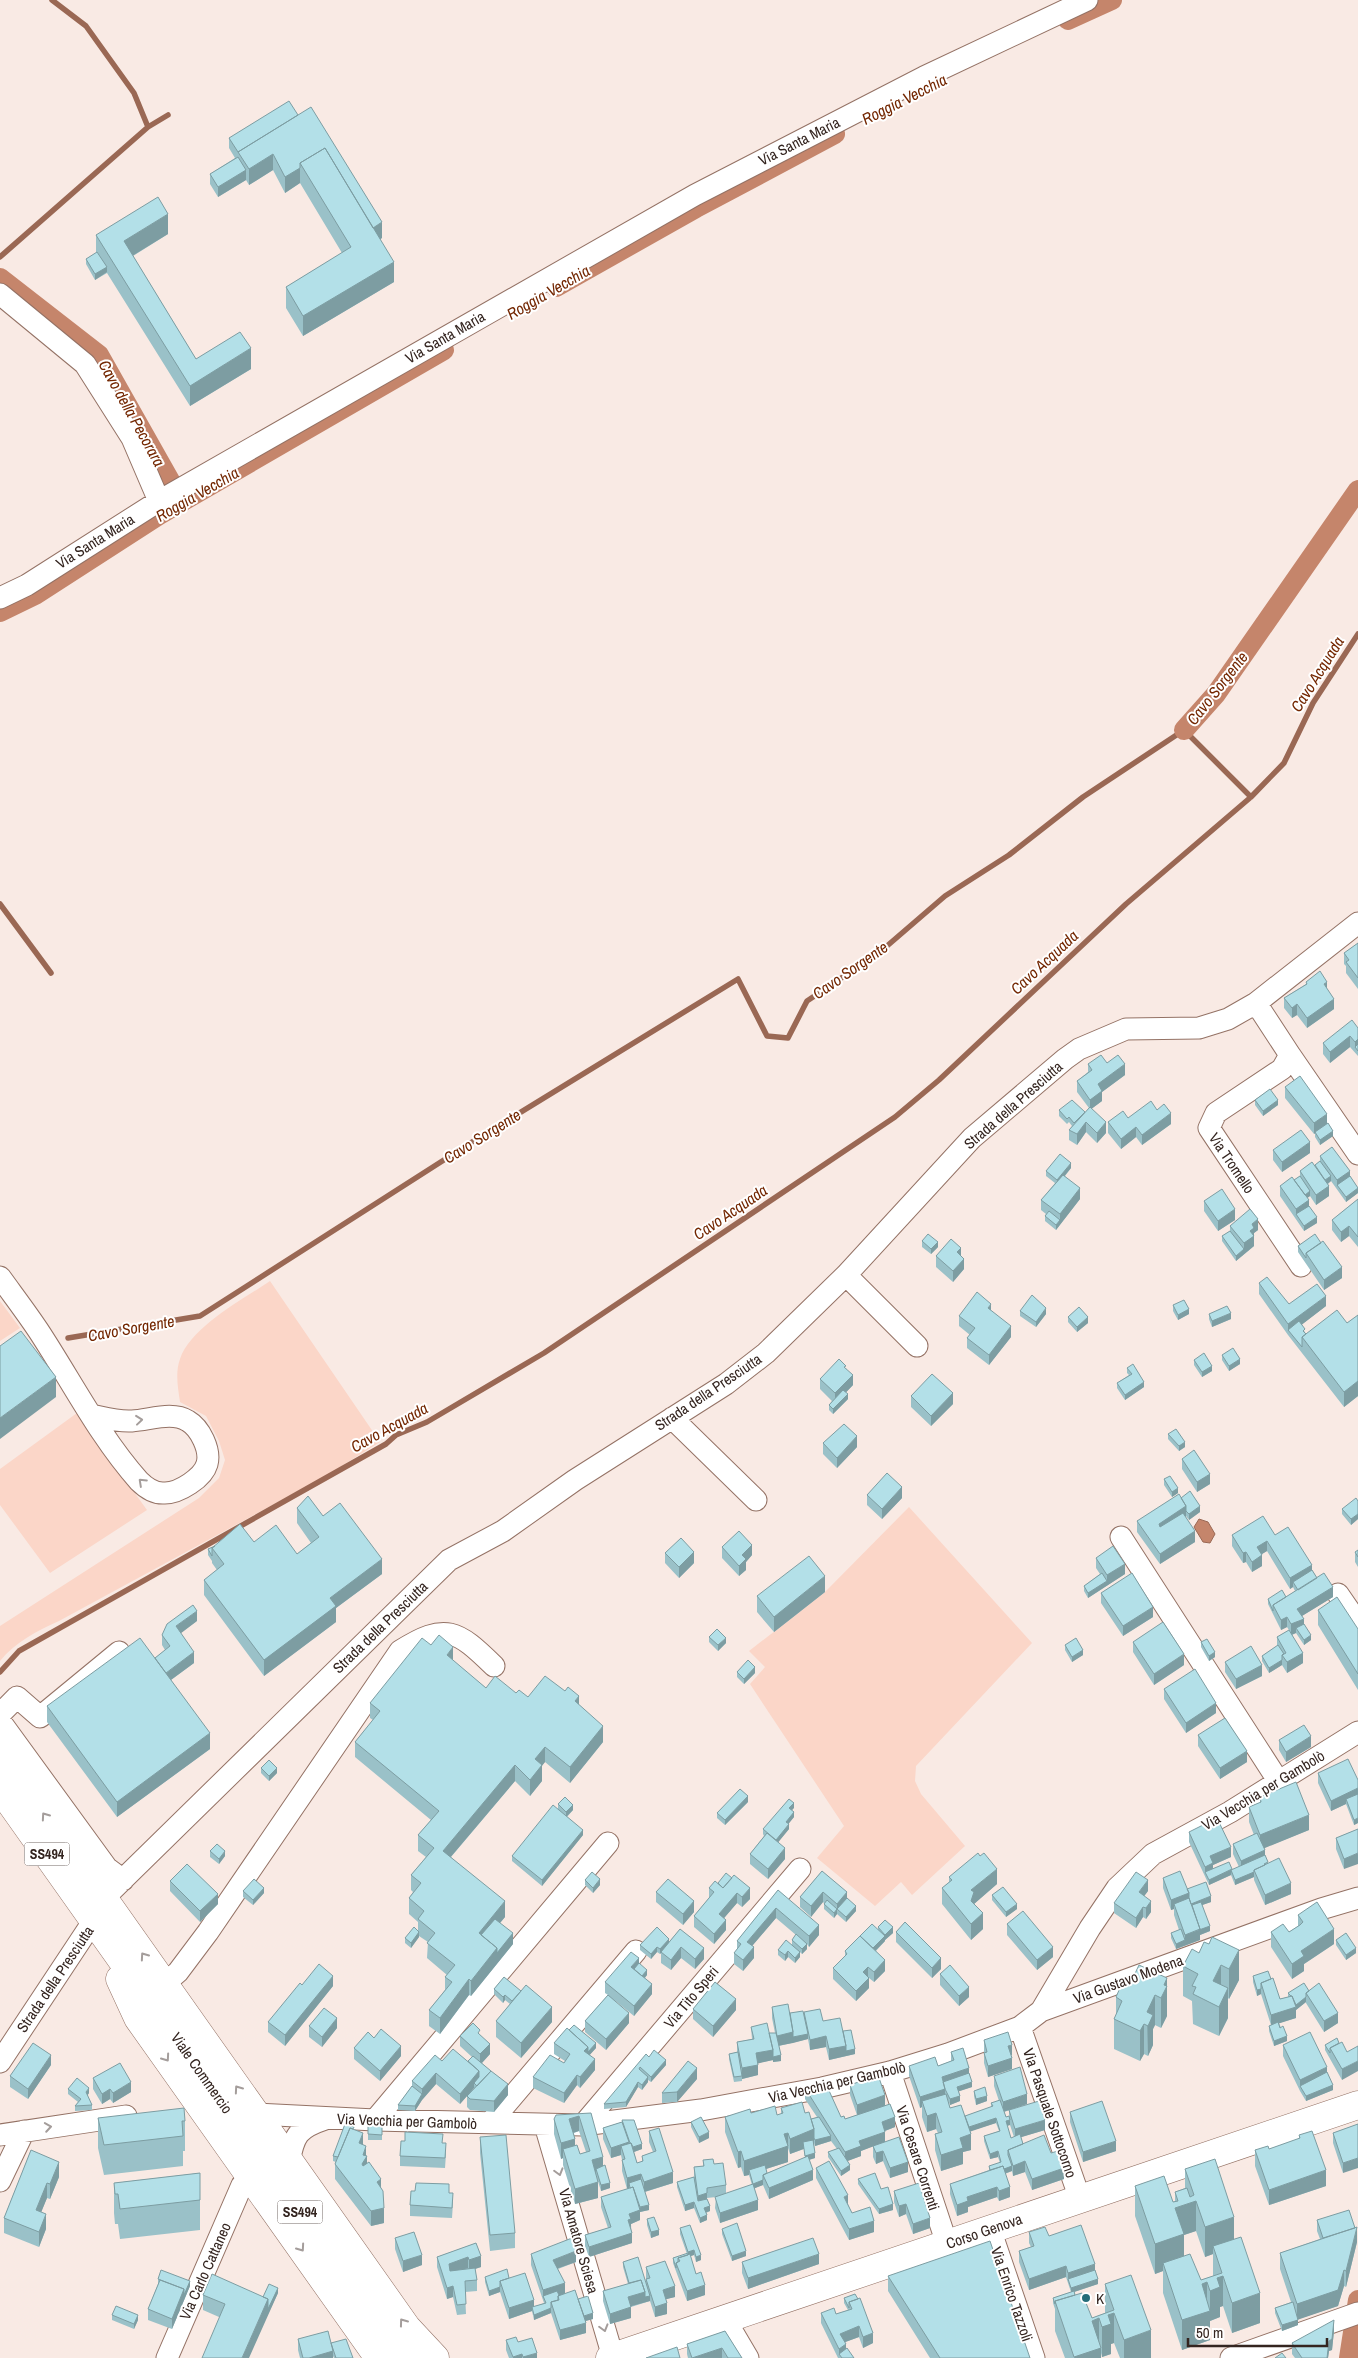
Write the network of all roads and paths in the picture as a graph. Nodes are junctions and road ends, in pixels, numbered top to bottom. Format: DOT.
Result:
graph roads {
  1 [pos="1088,0"];
  2 [pos="0,294"];
  3 [pos="170,494"];
  4 [pos="0,598"];
  5 [pos="1358,924"];
  6 [pos="1256,1003"];
  7 [pos="1290,1055"];
  8 [pos="1358,1154"];
  9 [pos="1301,1266"];
  10 [pos="846,1275"];
  11 [pos="0,1278"];
  12 [pos="917,1346"];
  13 [pos="91,1415"];
  14 [pos="672,1418"];
  15 [pos="756,1500"];
  16 [pos="1121,1537"];
  17 [pos="1338,1594"];
  18 [pos="1358,1623"];
  19 [pos="119,1652"];
  20 [pos="494,1666"];
  21 [pos="0,1714"];
  22 [pos="0,1721"];
  23 [pos="1358,1732"];
  24 [pos="0,1752"];
  25 [pos="1279,1782"];
  26 [pos="0,1788"];
  27 [pos="608,1843"];
  28 [pos="800,1869"];
  29 [pos="123,1880"];
  30 [pos="1358,1898"];
  31 [pos="98,1910"];
  32 [pos="636,1950"];
  33 [pos="164,1984"];
  34 [pos="1041,2012"];
  35 [pos="1020,2027"];
  36 [pos="0,2062"];
  37 [pos="890,2072"];
  38 [pos="1358,2105"];
  39 [pos="143,2114"];
  40 [pos="256,2114"];
  41 [pos="325,2119"];
  42 [pos="375,2120"];
  43 [pos="490,2123"];
  44 [pos="545,2125"];
  45 [pos="583,2125"];
  46 [pos="24,2131"];
  47 [pos="0,2135"];
  48 [pos="289,2162"];
  49 [pos="0,2181"];
  50 [pos="242,2185"];
  51 [pos="1080,2199"];
  52 [pos="990,2229"];
  53 [pos="946,2244"];
  54 [pos="1351,2315"];
  55 [pos="726,2319"];
  56 [pos="167,2358"];
  57 [pos="379,2358"];
  58 [pos="404,2358"];
  59 [pos="435,2358"];
  60 [pos="611,2358"];
  61 [pos="748,2358"];
  62 [pos="1034,2358"];
  63 [pos="1231,2358"];
  1 -- 3 [label="street, Via Santa Maria"];
  2 -- 3 [label="street"];
  3 -- 4 [label="street, Via Santa Maria"];
  5 -- 6 [label="street, Strada della Presciutta"];
  6 -- 7 [label="street"];
  6 -- 10 [label="street, Strada della Presciutta"];
  7 -- 8 [label="street"];
  7 -- 9 [label="street, Via Tromello"];
  10 -- 12 [label="street"];
  10 -- 14 [label="street, Strada della Presciutta"];
  11 -- 13 [label="street"];
  13 -- 13 [label="street, one-way"];
  14 -- 15 [label="street"];
  14 -- 29 [label="street, Strada della Presciutta"];
  16 -- 25 [label="street"];
  17 -- 18 [label="street"];
  19 -- 21 [label="street"];
  20 -- 33 [label="street"];
  22 -- 29 [label="street"];
  23 -- 25 [label="street, Via Vecchia per Gambolò"];
  31 -- 24 [label="main road, one-way"];
  25 -- 34 [label="street, Via Vecchia per Gambolò"];
  26 -- 31 [label="main road, Viale Commercio / SS494"];
  27 -- 42 [label="street"];
  28 -- 45 [label="street, Via Tito Speri"];
  29 -- 31 [label="street, Strada della Presciutta"];
  30 -- 34 [label="street, Via Gustavo Modena"];
  33 -- 31 [label="main road, one-way"];
  31 -- 36 [label="street, Strada della Presciutta"];
  31 -- 57 [label="main road, one-way"];
  31 -- 58 [label="main road, Viale Commercio / SS494"];
  32 -- 43 [label="street, Via Vecchia per Gambolò"];
  40 -- 33 [label="main road, one-way"];
  34 -- 35 [label="street, Via Vecchia per Gambolò"];
  35 -- 37 [label="street, Via Vecchia per Gambolò"];
  35 -- 51 [label="street, Via Pasquale Sottocorno"];
  37 -- 45 [label="street, Via Vecchia per Gambolò"];
  37 -- 53 [label="street, Via Cesare Correnti"];
  38 -- 51 [label="main road, Corso Genova"];
  46 -- 39 [label="street, one-way"];
  40 -- 41 [label="street, Via Vecchia per Gambolò"];
  40 -- 48 [label="main road"];
  41 -- 42 [label="street, Via Vecchia per Gambolò"];
  41 -- 48 [label="street, Via Vecchia per Gambolò"];
  42 -- 43 [label="street, Via Vecchia per Gambolò"];
  43 -- 44 [label="street, Via Vecchia per Gambolò"];
  44 -- 45 [label="street, Via Vecchia per Gambolò"];
  44 -- 60 [label="street, Via Amatore Sciesa, one-way"];
  46 -- 47 [label="street"];
  46 -- 49 [label="street"];
  59 -- 48 [label="main road, one-way"];
  50 -- 56 [label="street, Via Carlo Cattaneo"];
  51 -- 52 [label="main road, Corso Genova"];
  52 -- 53 [label="main road, Corso Genova"];
  52 -- 62 [label="street, Via Enrico Tazzoli"];
  53 -- 55 [label="main road, Corso Genova"];
  54 -- 63 [label="street"];
  55 -- 60 [label="main road, Corso Genova"];
  55 -- 61 [label="street"];
}
